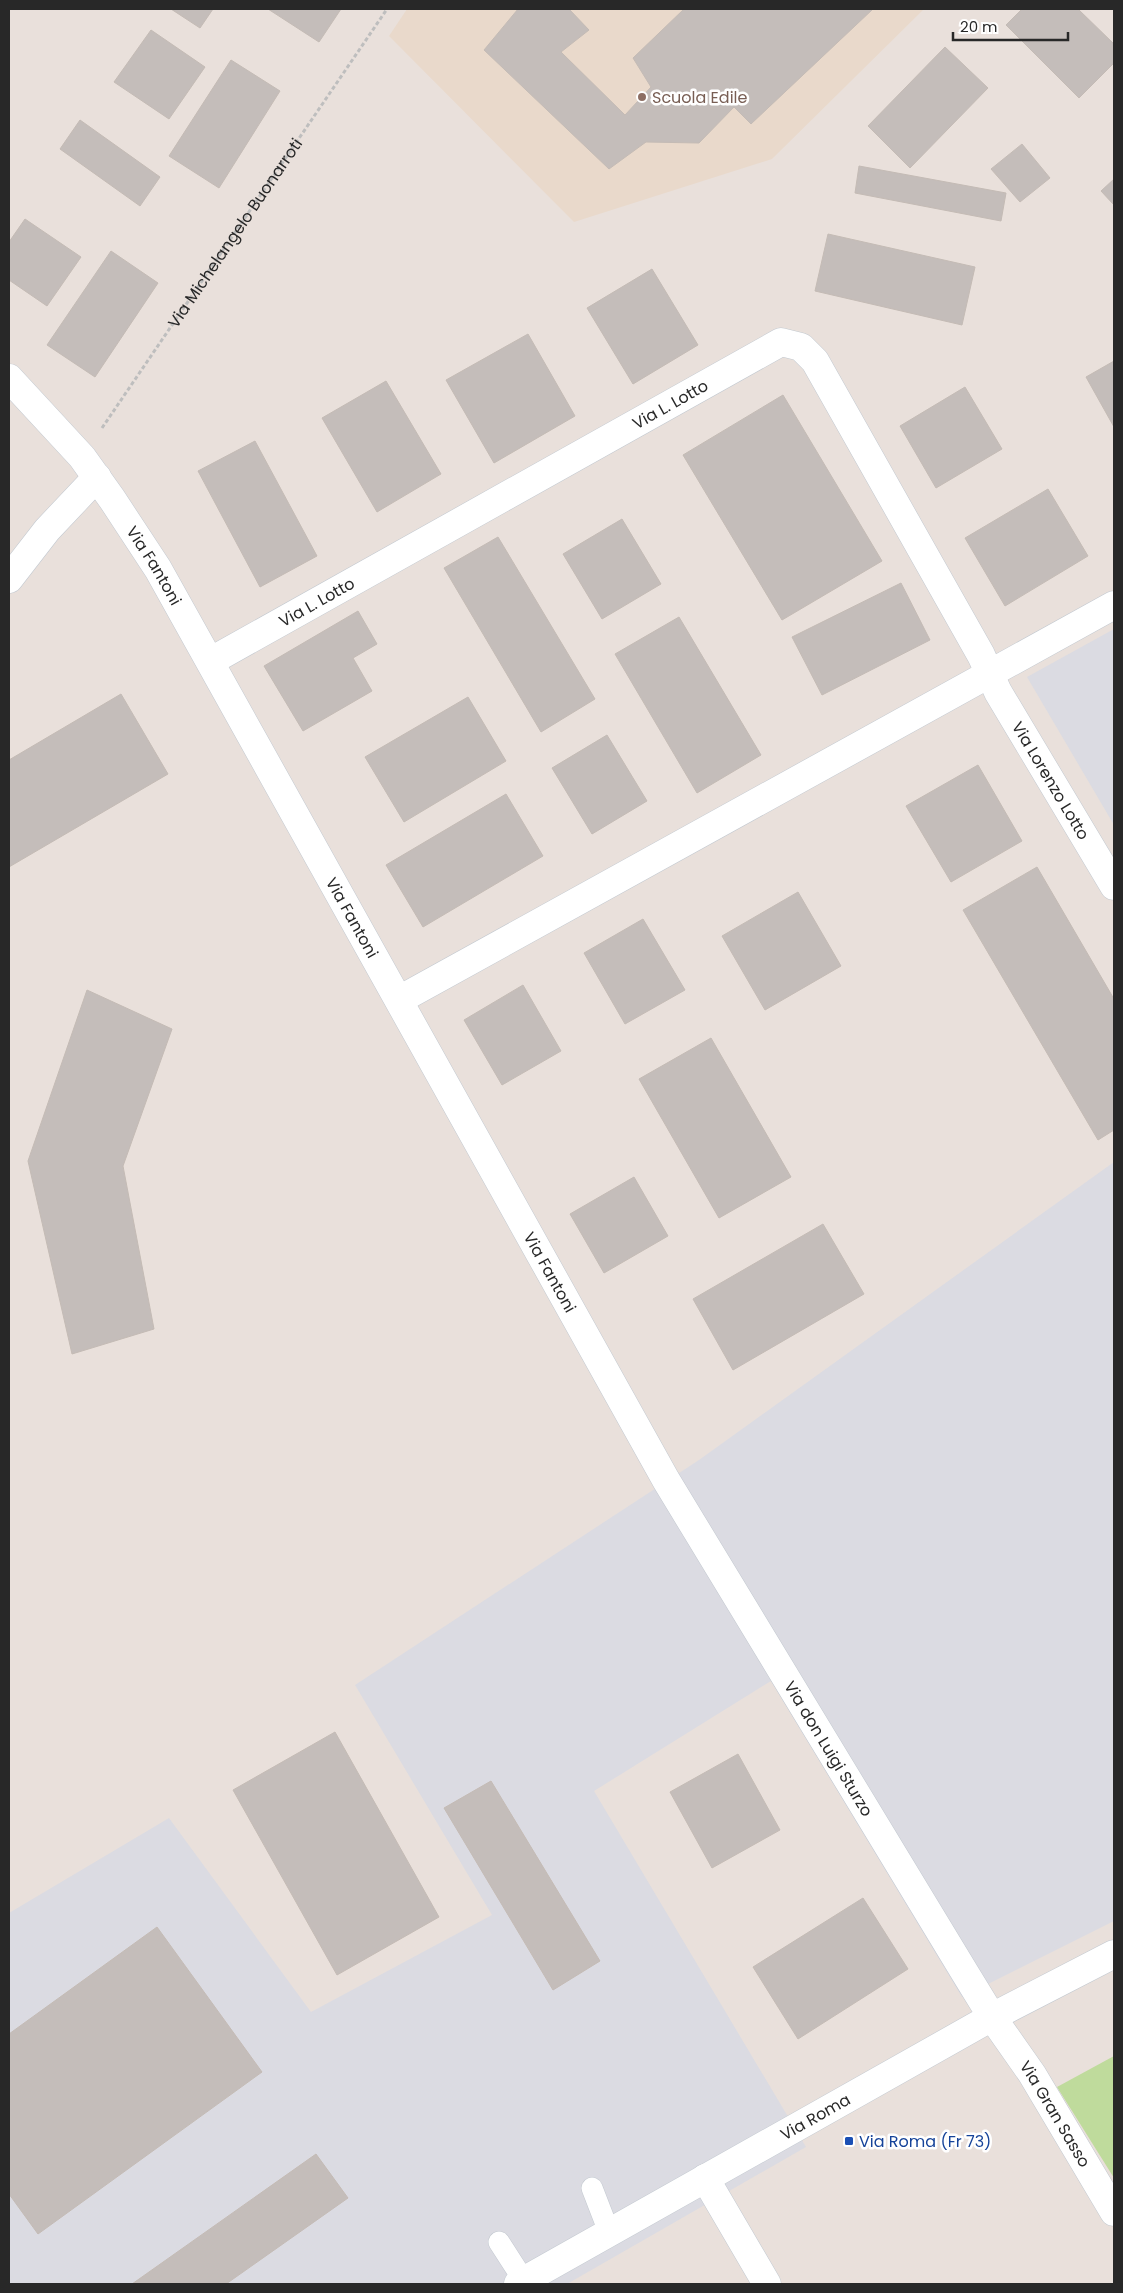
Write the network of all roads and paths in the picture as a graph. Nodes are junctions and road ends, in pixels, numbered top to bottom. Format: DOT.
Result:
graph roads {
  1 [pos="387,9"];
  2 [pos="9,378"];
  3 [pos="89,467"];
  4 [pos="9,579"];
  5 [pos="1114,605"];
  6 [pos="211,661"];
  7 [pos="989,676"];
  8 [pos="1114,886"];
  9 [pos="399,1000"];
  10 [pos="666,1480"];
  11 [pos="1114,1954"];
  12 [pos="992,2017"];
  13 [pos="705,2178"];
  14 [pos="592,2188"];
  15 [pos="1114,2212"];
  16 [pos="609,2232"];
  17 [pos="500,2242"];
  18 [pos="521,2283"];
  19 [pos="768,2284"];
  1 -- 3 [label="path, Via Michelangelo Buonarroti"];
  2 -- 3 [label="street, Via Fantoni"];
  3 -- 4 [label="street"];
  3 -- 6 [label="street, Via Fantoni"];
  5 -- 7 [label="street"];
  6 -- 7 [label="street, Via L. Lotto"];
  6 -- 9 [label="street, Via Fantoni"];
  7 -- 8 [label="street, Via Lorenzo Lotto"];
  7 -- 9 [label="street"];
  9 -- 10 [label="street, Via Fantoni"];
  10 -- 12 [label="street, Via don Luigi Sturzo"];
  11 -- 12 [label="street, Via Roma"];
  12 -- 13 [label="street, Via Roma"];
  12 -- 15 [label="street, Via Gran Sasso"];
  13 -- 16 [label="street, Via Roma"];
  13 -- 19 [label="street"];
  14 -- 16 [label="lane"];
  16 -- 18 [label="street, Via Roma"];
  17 -- 18 [label="lane"];
}
